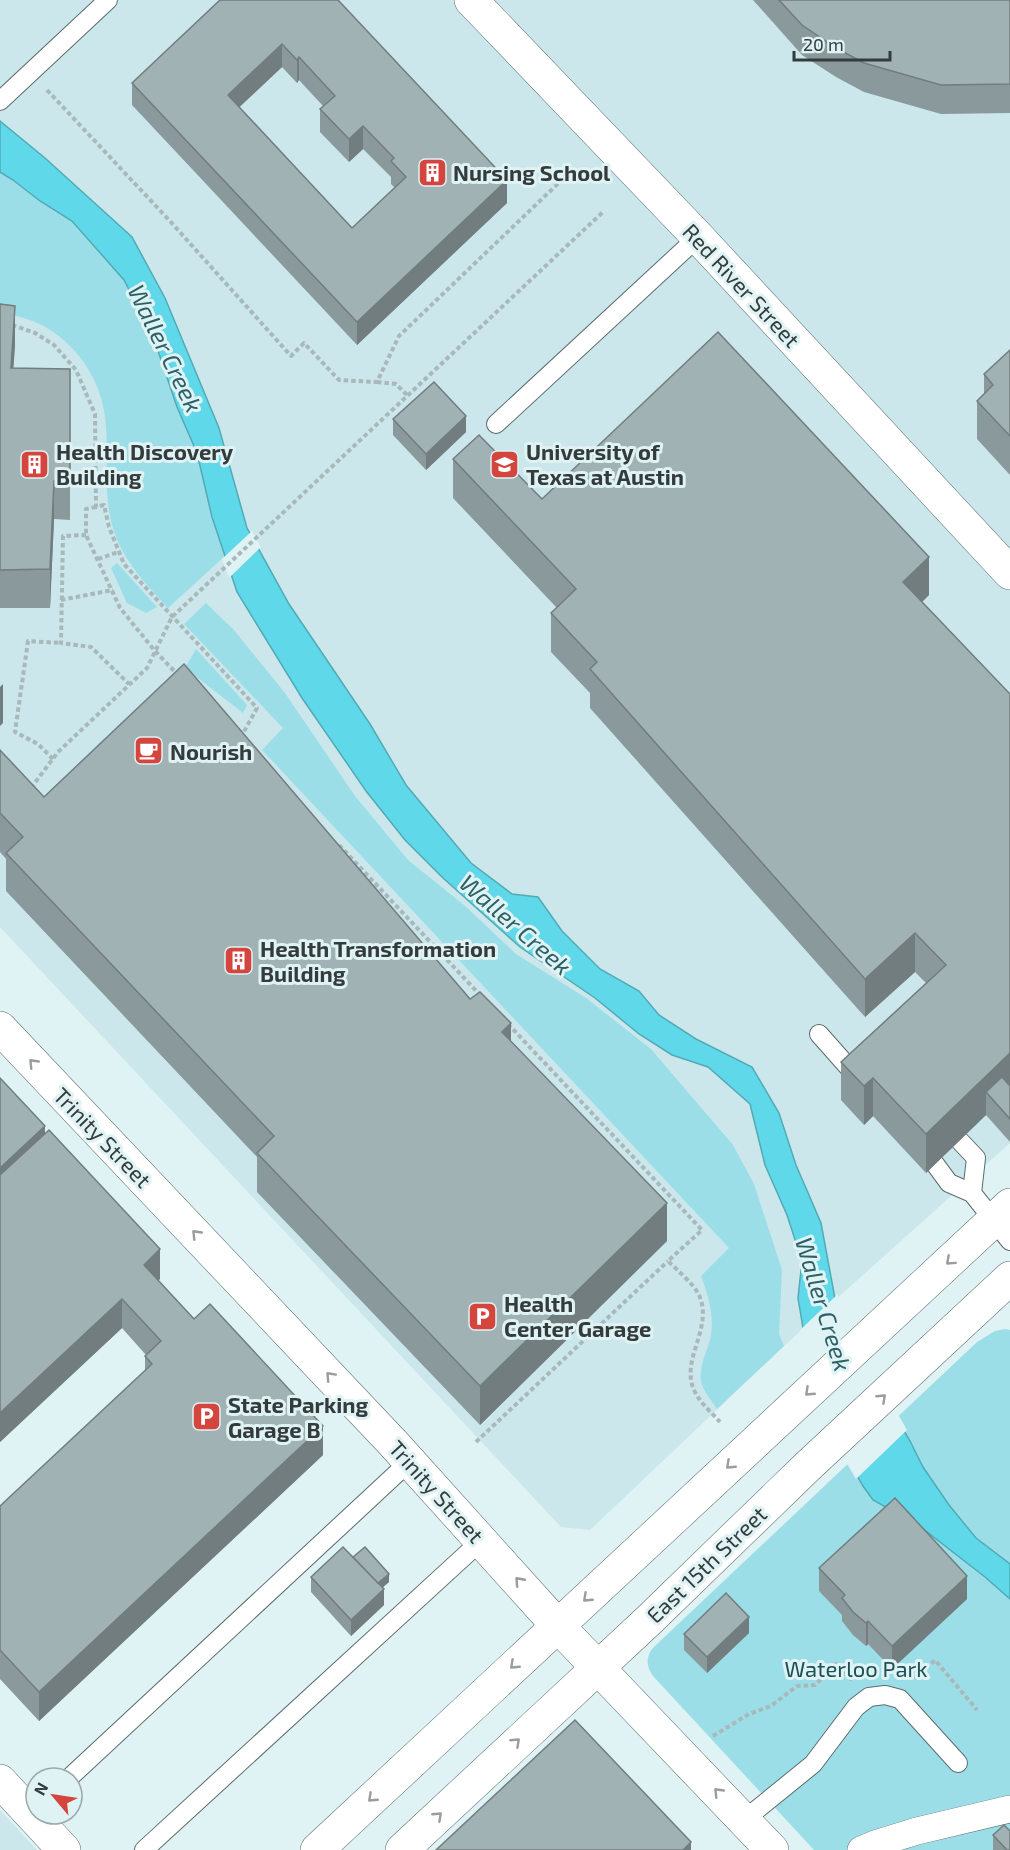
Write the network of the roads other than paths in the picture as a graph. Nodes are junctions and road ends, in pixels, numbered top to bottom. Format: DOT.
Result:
graph roads {
  1 [pos="108,0"];
  2 [pos="471,0"];
  3 [pos="3,98"];
  4 [pos="698,237"];
  5 [pos="496,424"];
  6 [pos="1010,573"];
  7 [pos="0,1028"];
  8 [pos="819,1034"];
  9 [pos="861,1082"];
  10 [pos="959,1140"];
  11 [pos="935,1164"];
  12 [pos="972,1193"];
  13 [pos="1004,1223"];
  14 [pos="1010,1278"];
  15 [pos="410,1462"];
  16 [pos="482,1540"];
  17 [pos="557,1625"];
  18 [pos="597,1666"];
  19 [pos="958,1763"];
  20 [pos="82,1766"];
  21 [pos="16,1802"];
  22 [pos="1010,1809"];
  23 [pos="744,1820"];
  24 [pos="769,1849"];
  25 [pos="64,1850"];
  26 [pos="144,1850"];
  27 [pos="317,1850"];
  28 [pos="402,1850"];
  29 [pos="861,1850"];
  1 -- 3 [label="lane"];
  2 -- 4 [label="main road, Red River Street"];
  4 -- 5 [label="lane"];
  4 -- 6 [label="main road, Red River Street"];
  15 -- 7 [label="main road, Trinity Street, one-way"];
  8 -- 9 [label="lane"];
  10 -- 12 [label="lane"];
  11 -- 12 [label="lane"];
  12 -- 13 [label="lane"];
  13 -- 17 [label="main road, one-way"];
  18 -- 14 [label="main road, East 15th Street, one-way"];
  15 -- 16 [label="main road, Trinity Street"];
  15 -- 20 [label="lane"];
  17 -- 16 [label="main road, Trinity Street, one-way"];
  16 -- 26 [label="lane"];
  17 -- 18 [label="main road, Trinity Street"];
  17 -- 27 [label="main road, one-way"];
  23 -- 18 [label="main road, Trinity Street, one-way"];
  28 -- 18 [label="main road, East 15th Street, one-way"];
  19 -- 23 [label="lane"];
  21 -- 25 [label="main road"];
  22 -- 29 [label="street"];
  23 -- 24 [label="main road, Trinity Street"];
}
